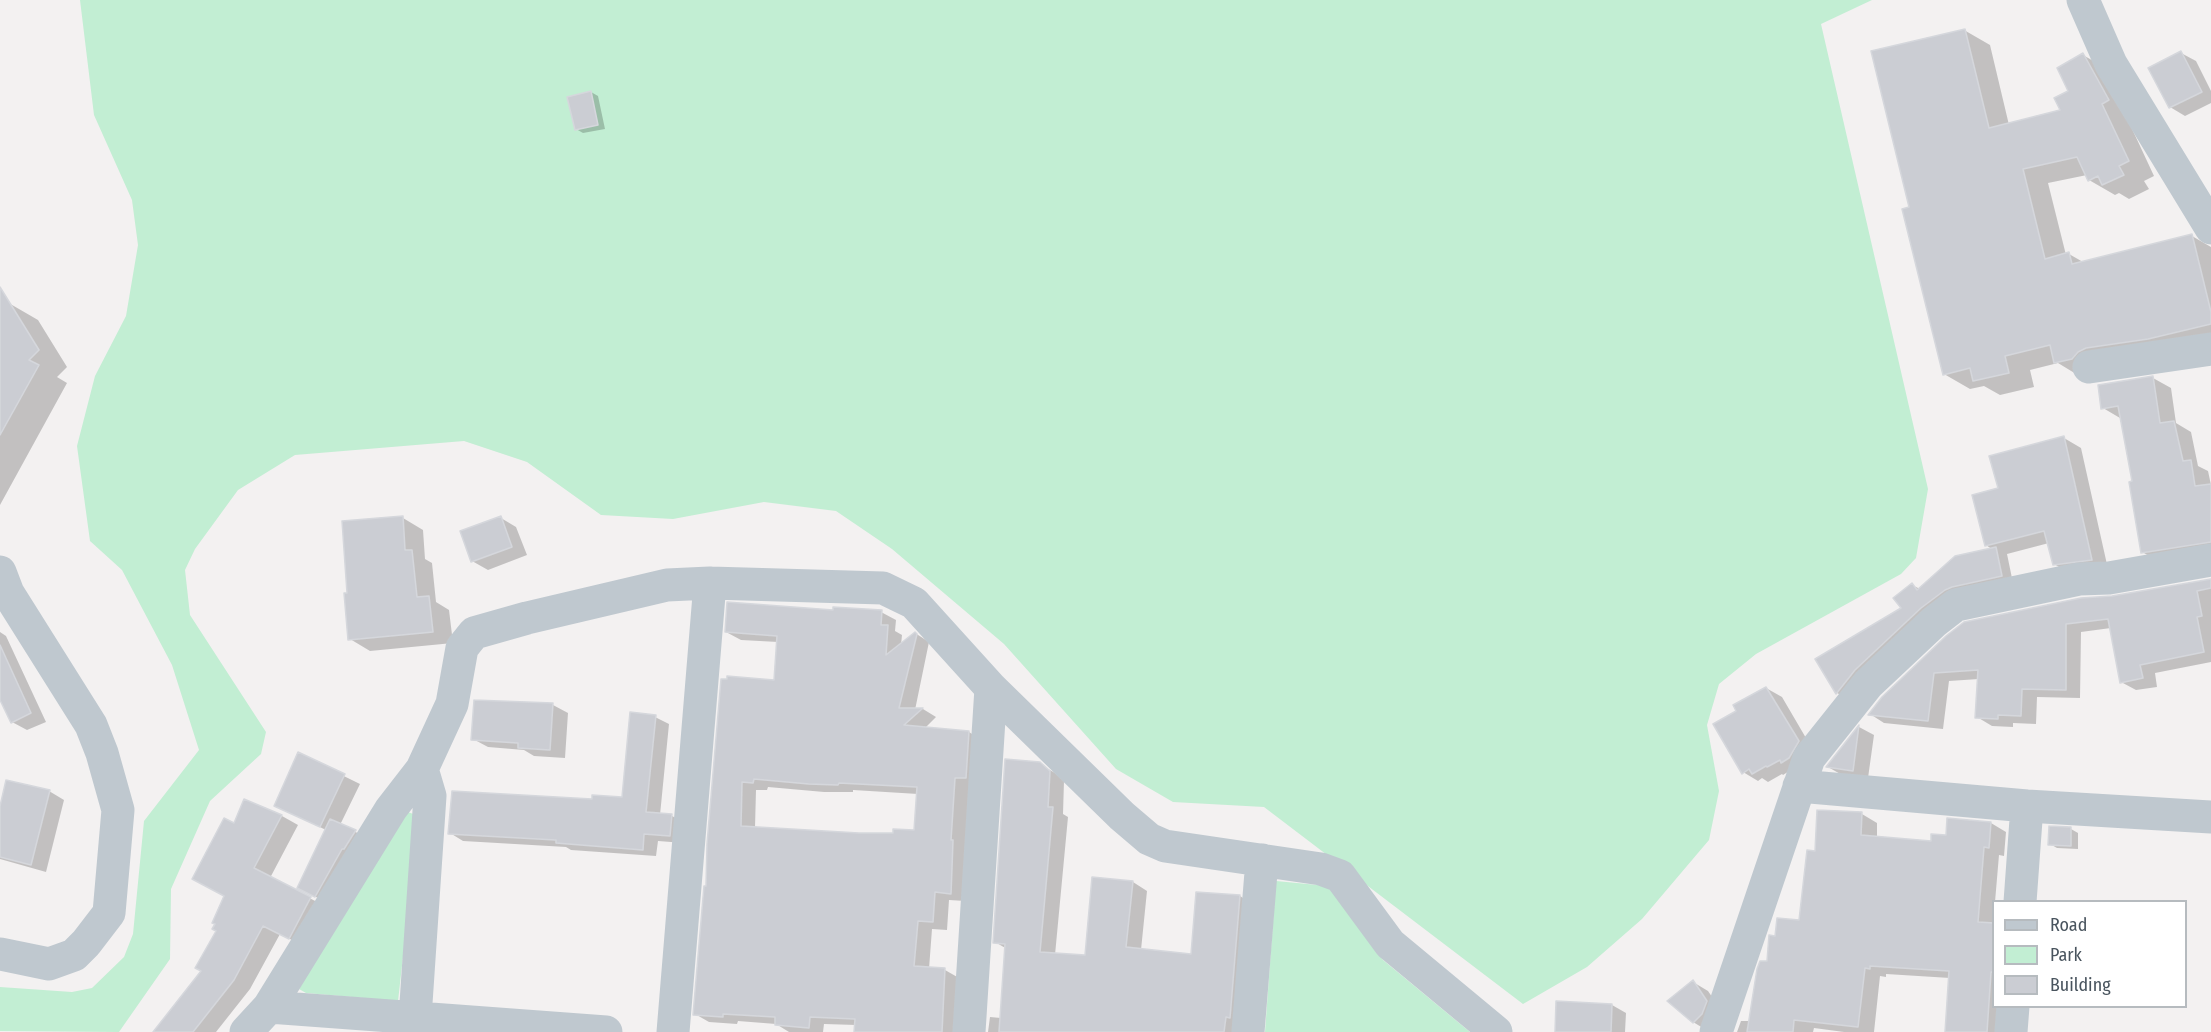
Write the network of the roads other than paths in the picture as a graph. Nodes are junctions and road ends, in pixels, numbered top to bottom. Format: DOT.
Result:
graph roads {
  1 [pos="2083,0"];
  2 [pos="2211,228"];
  3 [pos="2211,349"];
  4 [pos="2089,367"];
  5 [pos="2211,560"];
  6 [pos="0,572"];
  7 [pos="710,583"];
  8 [pos="991,688"];
  9 [pos="422,770"];
  10 [pos="1799,786"];
  11 [pos="2027,806"];
  12 [pos="2211,817"];
  13 [pos="1262,860"];
  14 [pos="2020,900"];
  15 [pos="0,954"];
  16 [pos="269,1007"];
  17 [pos="2013,1008"];
  18 [pos="415,1018"];
  19 [pos="246,1032"];
  20 [pos="606,1032"];
  21 [pos="673,1032"];
  22 [pos="969,1032"];
  23 [pos="1248,1032"];
  24 [pos="1496,1032"];
  25 [pos="1716,1032"];
  26 [pos="2011,1032"];
  1 -- 2 [label="street"];
  3 -- 4 [label="street"];
  5 -- 10 [label="street"];
  6 -- 15 [label="street"];
  7 -- 8 [label="street"];
  7 -- 9 [label="street"];
  7 -- 21 [label="street"];
  8 -- 13 [label="street"];
  8 -- 22 [label="street"];
  9 -- 16 [label="street"];
  9 -- 18 [label="street"];
  10 -- 11 [label="street"];
  10 -- 25 [label="street"];
  11 -- 12 [label="street"];
  11 -- 14 [label="street"];
  13 -- 23 [label="street"];
  13 -- 24 [label="street"];
  16 -- 18 [label="street"];
  16 -- 19 [label="street"];
  17 -- 26 [label="street"];
  18 -- 20 [label="street"];
}
